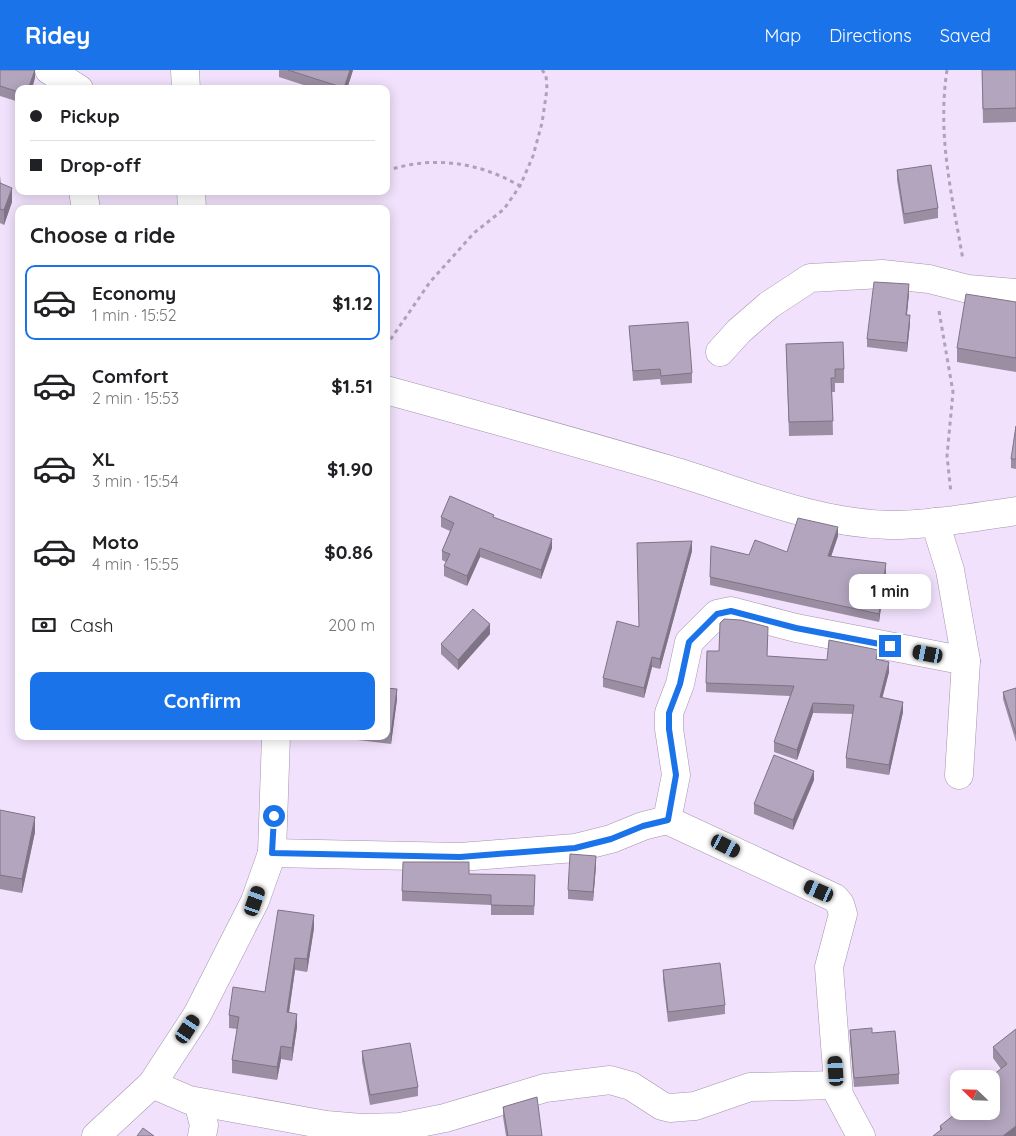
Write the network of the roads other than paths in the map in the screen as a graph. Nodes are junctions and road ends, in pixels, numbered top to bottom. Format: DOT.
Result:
graph roads {
  1 [pos="49,70"];
  2 [pos="185,70"];
  3 [pos="72,85"];
  4 [pos="186,85"];
  5 [pos="1016,293"];
  6 [pos="720,352"];
  7 [pos="390,391"];
  8 [pos="1016,511"];
  9 [pos="944,521"];
  10 [pos="966,661"];
  11 [pos="276,740"];
  12 [pos="959,775"];
  13 [pos="668,820"];
  14 [pos="272,853"];
  15 [pos="152,1084"];
  16 [pos="838,1086"];
  17 [pos="198,1102"];
  18 [pos="96,1136"];
  19 [pos="202,1136"];
  20 [pos="862,1136"];
  1 -- 3 [label="street"];
  2 -- 4 [label="street"];
  5 -- 6 [label="street"];
  7 -- 9 [label="street"];
  8 -- 9 [label="street"];
  9 -- 10 [label="street"];
  10 -- 12 [label="street"];
  10 -- 13 [label="street"];
  11 -- 14 [label="street"];
  13 -- 14 [label="street"];
  13 -- 16 [label="street"];
  14 -- 15 [label="street"];
  15 -- 17 [label="street"];
  15 -- 18 [label="street"];
  16 -- 17 [label="street"];
  16 -- 20 [label="street"];
  17 -- 19 [label="street"];
}
